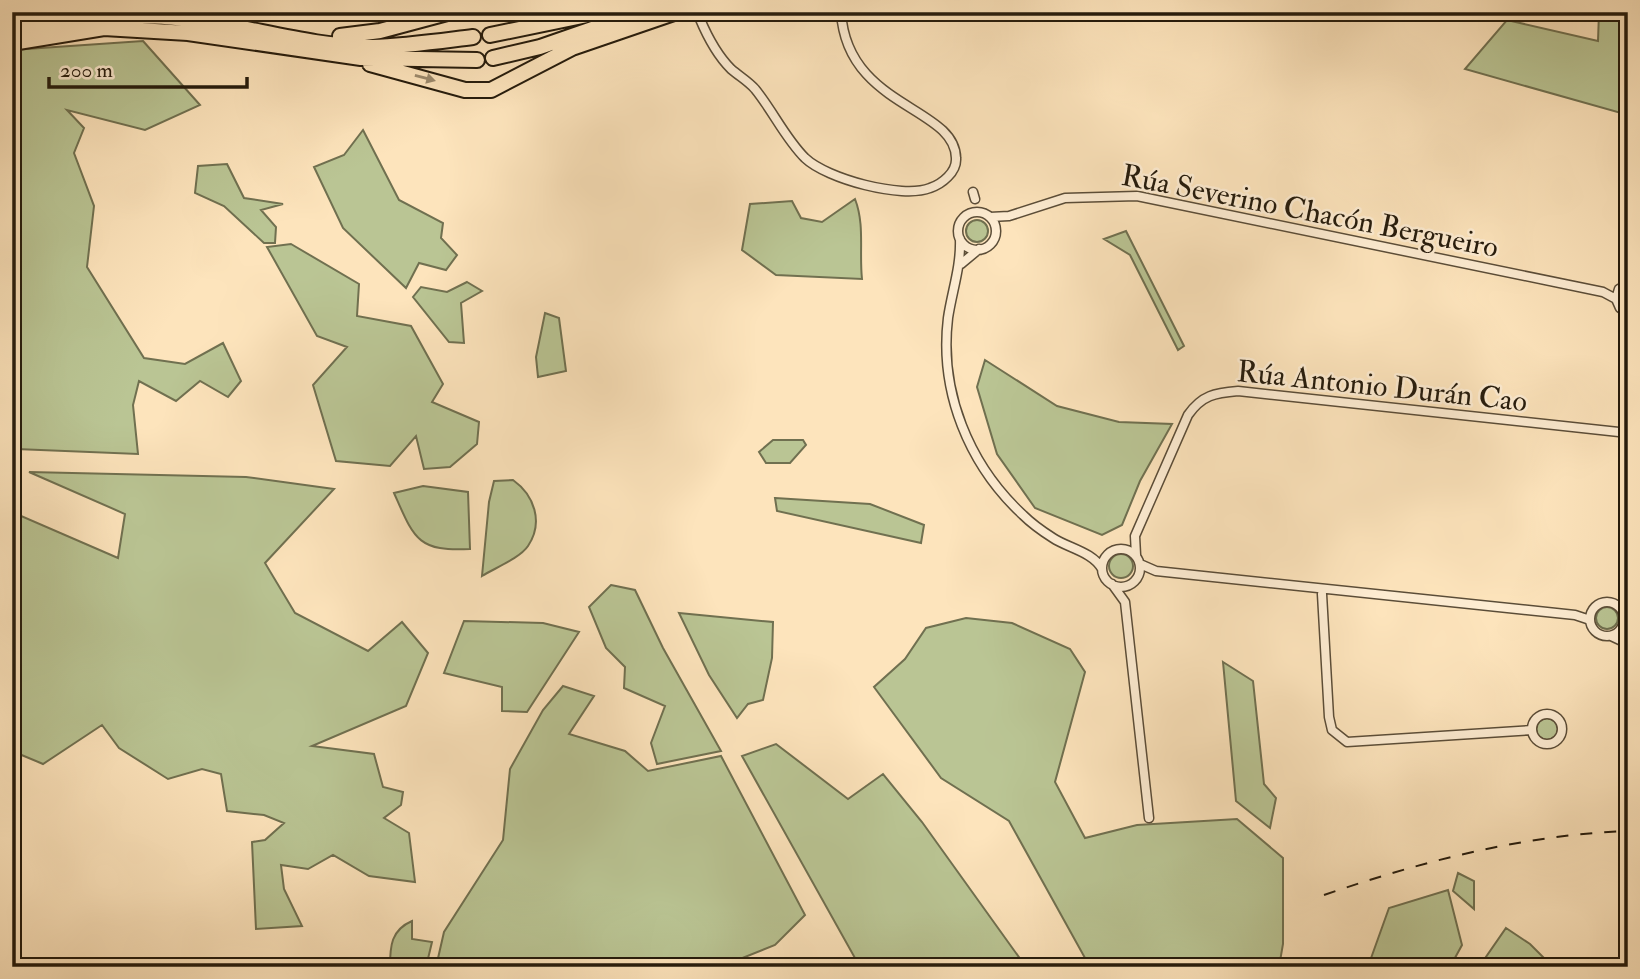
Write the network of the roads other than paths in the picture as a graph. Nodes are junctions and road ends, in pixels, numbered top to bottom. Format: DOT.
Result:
graph roads {
  1 [pos="451,12"];
  2 [pos="602,12"];
  3 [pos="641,12"];
  4 [pos="677,12"];
  5 [pos="841,12"];
  6 [pos="701,19"];
  7 [pos="12,31"];
  8 [pos="490,35"];
  9 [pos="282,36"];
  10 [pos="473,37"];
  11 [pos="12,43"];
  12 [pos="335,56"];
  13 [pos="493,58"];
  14 [pos="477,60"];
  15 [pos="1009,216"];
  16 [pos="990,217"];
  17 [pos="995,226"];
  18 [pos="960,239"];
  19 [pos="979,249"];
  20 [pos="961,264"];
  21 [pos="1624,286"];
  22 [pos="1603,292"];
  23 [pos="1616,299"];
  24 [pos="1628,313"];
  25 [pos="1628,433"];
  26 [pos="1135,536"];
  27 [pos="1120,548"];
  28 [pos="1108,554"];
  29 [pos="1136,555"];
  30 [pos="1090,556"];
  31 [pos="1140,565"];
  32 [pos="1102,569"];
  33 [pos="1156,571"];
  34 [pos="1136,578"];
  35 [pos="1112,584"];
  36 [pos="1322,594"];
  37 [pos="1125,602"];
  38 [pos="1595,607"];
  39 [pos="1625,613"];
  40 [pos="1575,615"];
  41 [pos="1590,620"];
  42 [pos="1625,624"];
  43 [pos="1611,636"];
  44 [pos="1628,642"];
  45 [pos="1532,730"];
  46 [pos="1149,818"];
  1 -- 9 [label="highway"];
  2 -- 8 [label="highway"];
  3 -- 13 [label="highway"];
  12 -- 4 [label="highway, one-way"];
  5 -- 6 [label="street"];
  7 -- 9 [label="highway"];
  9 -- 10 [label="highway"];
  11 -- 12 [label="highway"];
  12 -- 14 [label="highway"];
  15 -- 16 [label="street, Rúa Severino Chacón Bergueiro"];
  15 -- 17 [label="street, Rúa Severino Chacón Bergueiro"];
  15 -- 22 [label="street, Rúa Severino Chacón Bergueiro"];
  16 -- 17 [label="street"];
  16 -- 18 [label="street"];
  17 -- 19 [label="street"];
  18 -- 19 [label="street"];
  18 -- 20 [label="street"];
  19 -- 20 [label="street"];
  20 -- 30 [label="street"];
  21 -- 22 [label="street, Rúa Severino Chacón Bergueiro"];
  21 -- 23 [label="street"];
  22 -- 23 [label="street, Rúa Severino Chacón Bergueiro"];
  23 -- 24 [label="street"];
  25 -- 26 [label="street, Rúa Antonio Durán Cao"];
  26 -- 27 [label="street, Rúa Antonio Durán Cao"];
  26 -- 29 [label="street, Rúa Antonio Durán Cao"];
  27 -- 28 [label="street"];
  27 -- 29 [label="street"];
  28 -- 30 [label="street"];
  28 -- 32 [label="street"];
  29 -- 31 [label="street"];
  30 -- 32 [label="street"];
  31 -- 33 [label="street"];
  31 -- 34 [label="street"];
  32 -- 35 [label="street"];
  33 -- 34 [label="street"];
  33 -- 40 [label="street"];
  34 -- 35 [label="street"];
  34 -- 37 [label="street"];
  35 -- 37 [label="street"];
  36 -- 45 [label="street"];
  37 -- 46 [label="street"];
  38 -- 39 [label="street"];
  38 -- 40 [label="street"];
  38 -- 41 [label="street"];
  39 -- 42 [label="street"];
  40 -- 41 [label="street"];
  41 -- 43 [label="street"];
  42 -- 43 [label="street"];
  42 -- 44 [label="street"];
  43 -- 44 [label="street"];
}
